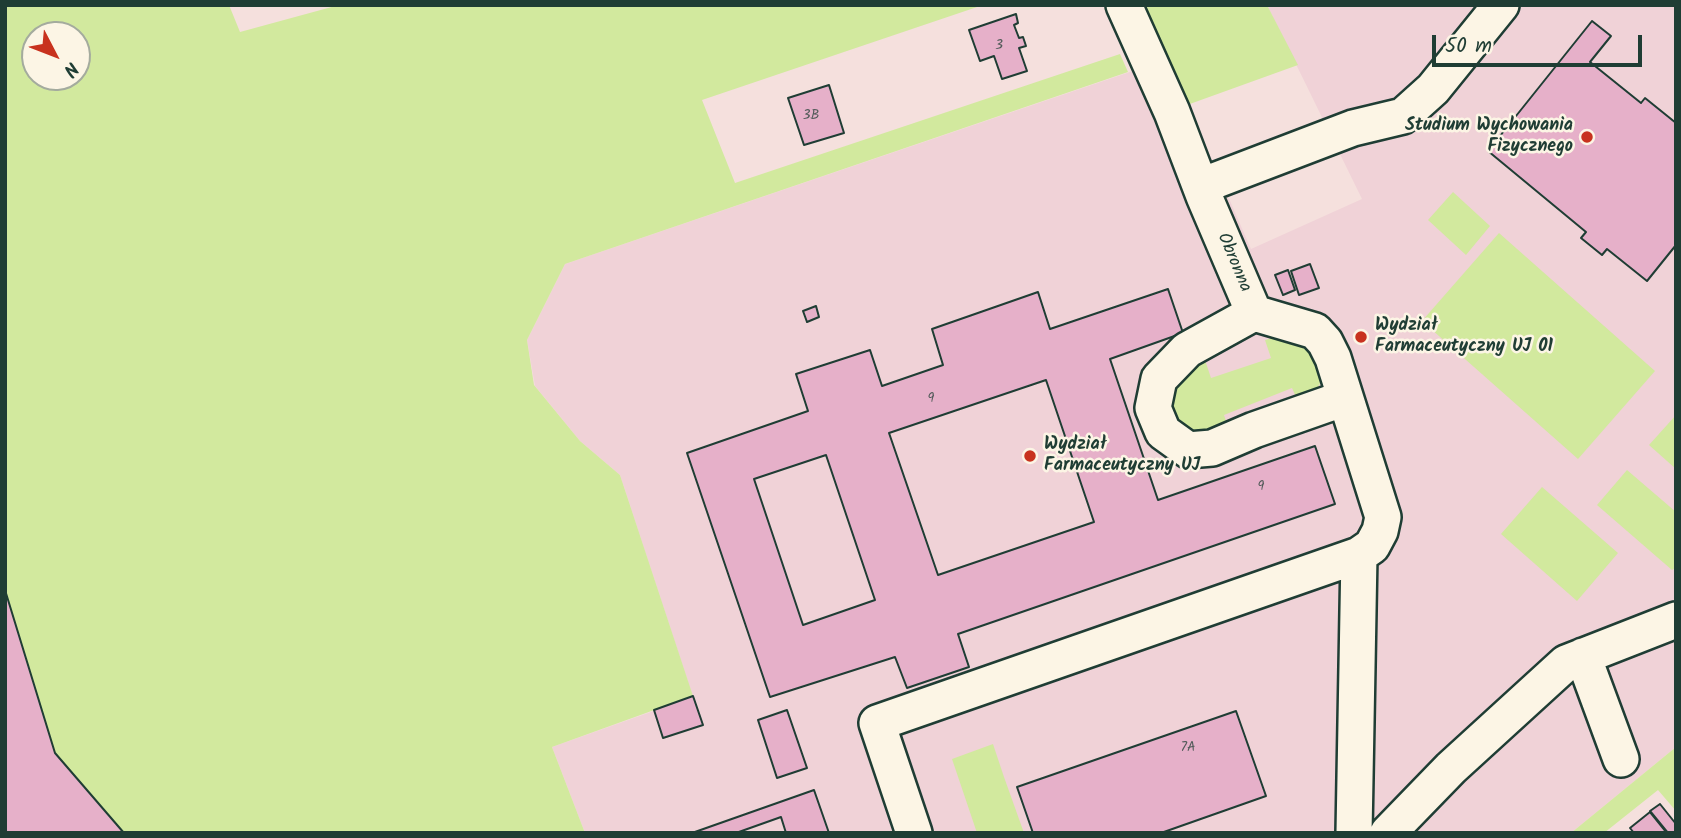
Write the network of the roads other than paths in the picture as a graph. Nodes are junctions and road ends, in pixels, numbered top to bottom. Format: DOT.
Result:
graph roads {
  1 [pos="1124,5"];
  2 [pos="1501,5"];
  3 [pos="1201,186"];
  4 [pos="1254,313"];
  5 [pos="1345,398"];
  6 [pos="1359,555"];
  7 [pos="1676,620"];
  8 [pos="1583,656"];
  9 [pos="1620,759"];
  10 [pos="914,833"];
  11 [pos="1354,833"];
  12 [pos="1388,833"];
  1 -- 3 [label="street, Obronna"];
  2 -- 3 [label="street"];
  3 -- 4 [label="street, Obronna"];
  4 -- 5 [label="street, Obronna"];
  4 -- 5 [label="street"];
  5 -- 6 [label="street, Obronna"];
  6 -- 10 [label="street"];
  6 -- 11 [label="street"];
  7 -- 8 [label="street"];
  8 -- 9 [label="street"];
  8 -- 12 [label="street"];
}
